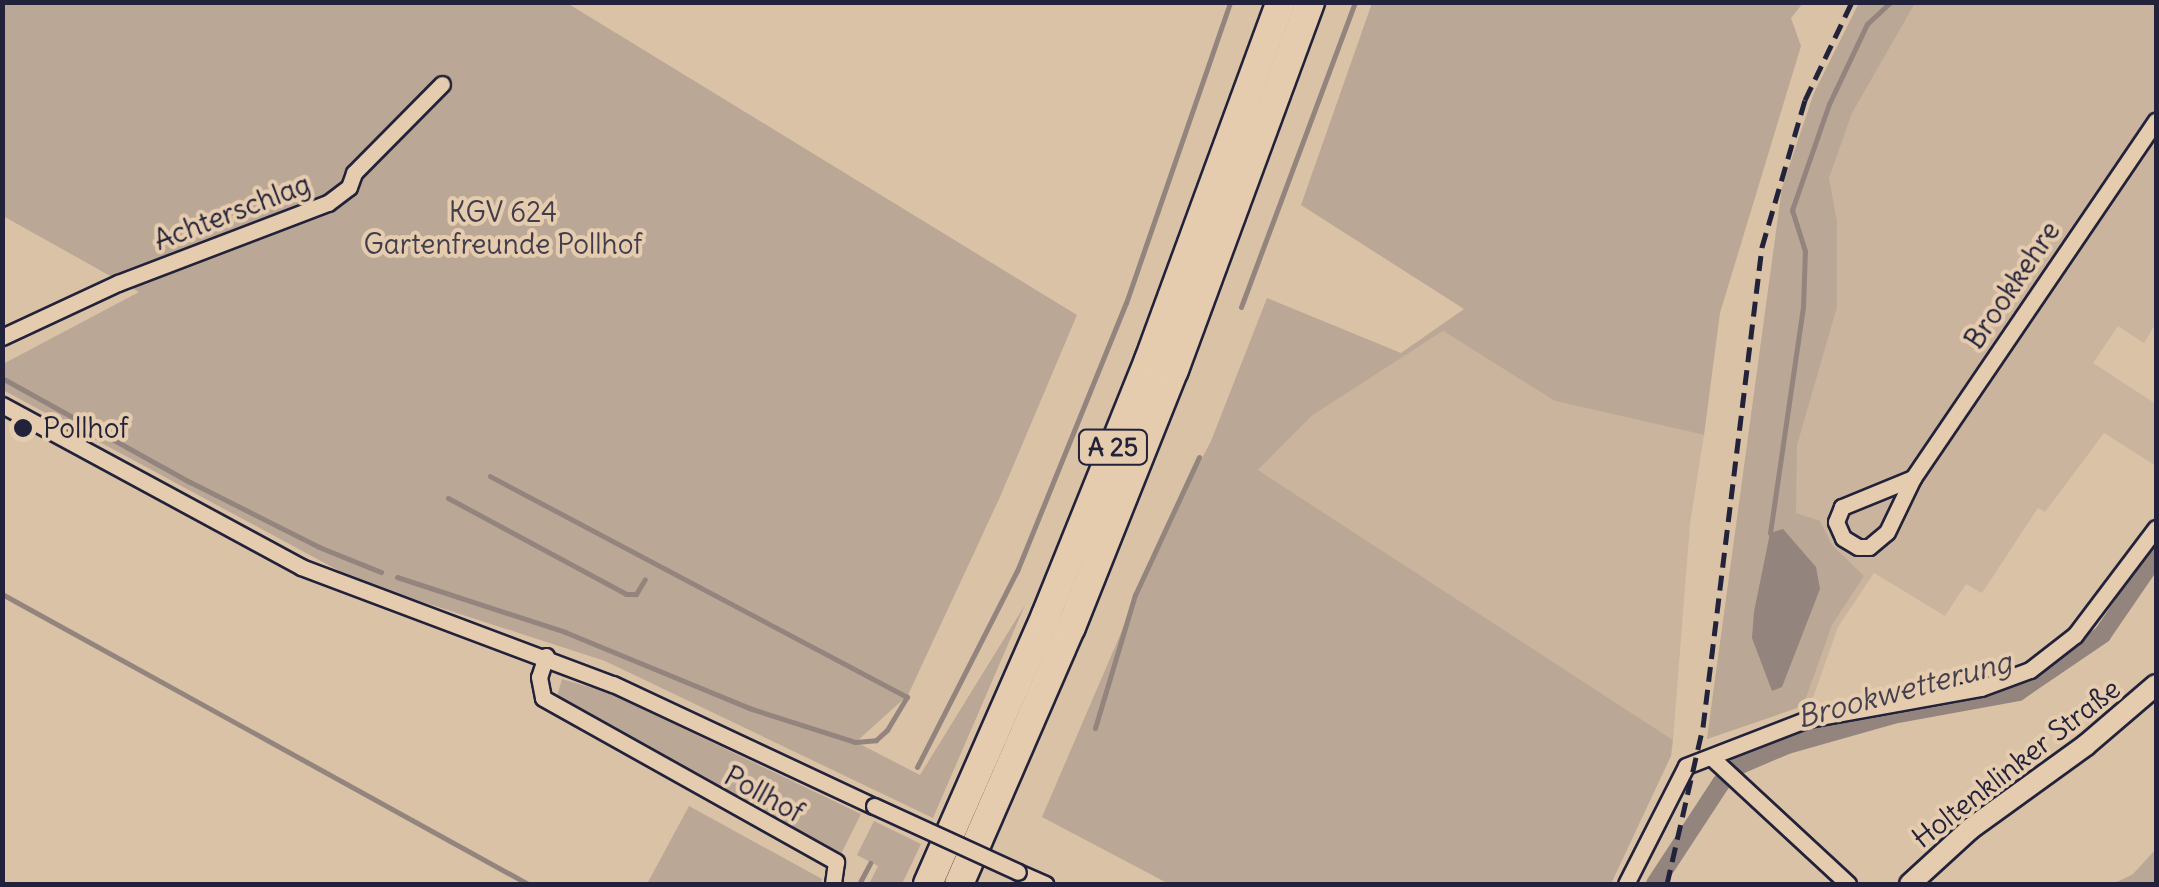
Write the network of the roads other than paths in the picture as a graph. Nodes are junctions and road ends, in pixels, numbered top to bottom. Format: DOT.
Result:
graph roads {
  1 [pos="1281,2"];
  2 [pos="1310,2"];
  3 [pos="442,84"];
  4 [pos="2156,121"];
  5 [pos="2,337"];
  6 [pos="2,405"];
  7 [pos="1912,478"];
  8 [pos="2156,528"];
  9 [pos="546,656"];
  10 [pos="2156,685"];
  11 [pos="1711,756"];
  12 [pos="836,877"];
  13 [pos="928,884"];
  14 [pos="960,884"];
  15 [pos="1045,884"];
  16 [pos="1626,884"];
  17 [pos="1848,884"];
  18 [pos="1910,884"];
  1 -- 13 [label="highway, A 25"];
  2 -- 14 [label="highway, A 25"];
  3 -- 5 [label="street, Achterschlag"];
  4 -- 7 [label="street, Brookkehre"];
  6 -- 9 [label="street, Pollhof"];
  7 -- 7 [label="street, Brookkehre"];
  8 -- 11 [label="street"];
  9 -- 12 [label="street, Pollhof"];
  9 -- 15 [label="street, Pollhof, bridge"];
  10 -- 18 [label="main road, Holtenklinker Straße"];
  11 -- 16 [label="street"];
  11 -- 17 [label="street"];
}
